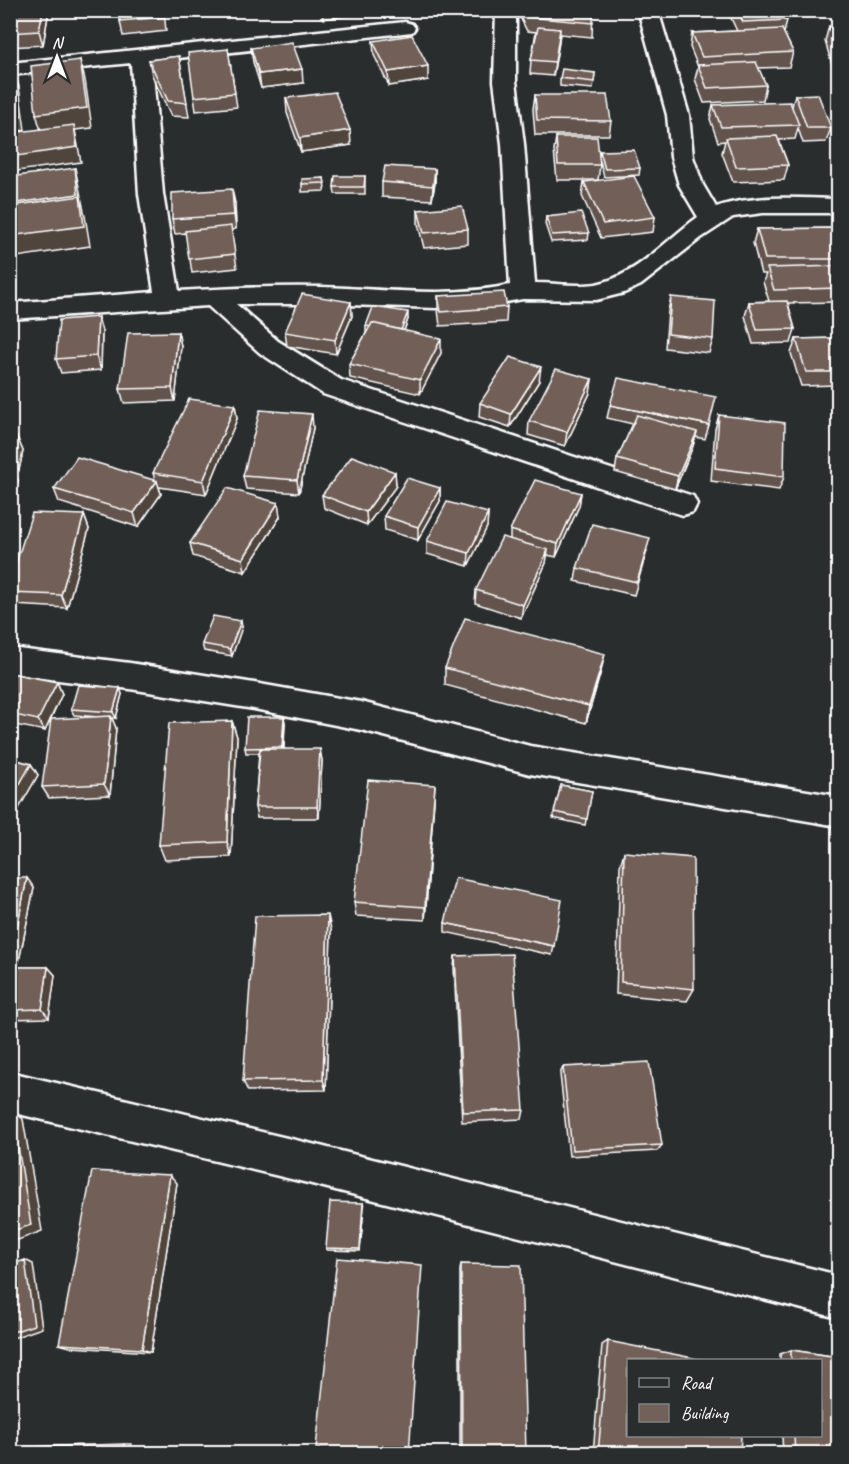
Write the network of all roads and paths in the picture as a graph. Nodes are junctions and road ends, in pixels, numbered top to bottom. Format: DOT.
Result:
graph roads {
  1 [pos="506,10"];
  2 [pos="648,10"];
  3 [pos="405,28"];
  4 [pos="141,56"];
  5 [pos="10,69"];
  6 [pos="838,206"];
  7 [pos="711,219"];
  8 [pos="523,291"];
  9 [pos="214,297"];
  10 [pos="168,300"];
  11 [pos="10,311"];
  12 [pos="683,504"];
  13 [pos="10,661"];
  14 [pos="838,811"];
  15 [pos="10,1092"];
  16 [pos="838,1297"];
  1 -- 8 [label="street"];
  2 -- 7 [label="street"];
  3 -- 4 [label="street"];
  4 -- 5 [label="street"];
  4 -- 10 [label="street"];
  6 -- 7 [label="street"];
  7 -- 8 [label="street"];
  8 -- 9 [label="street"];
  9 -- 10 [label="street"];
  9 -- 12 [label="street"];
  10 -- 11 [label="street"];
  13 -- 14 [label="street"];
  15 -- 16 [label="street"];
}
